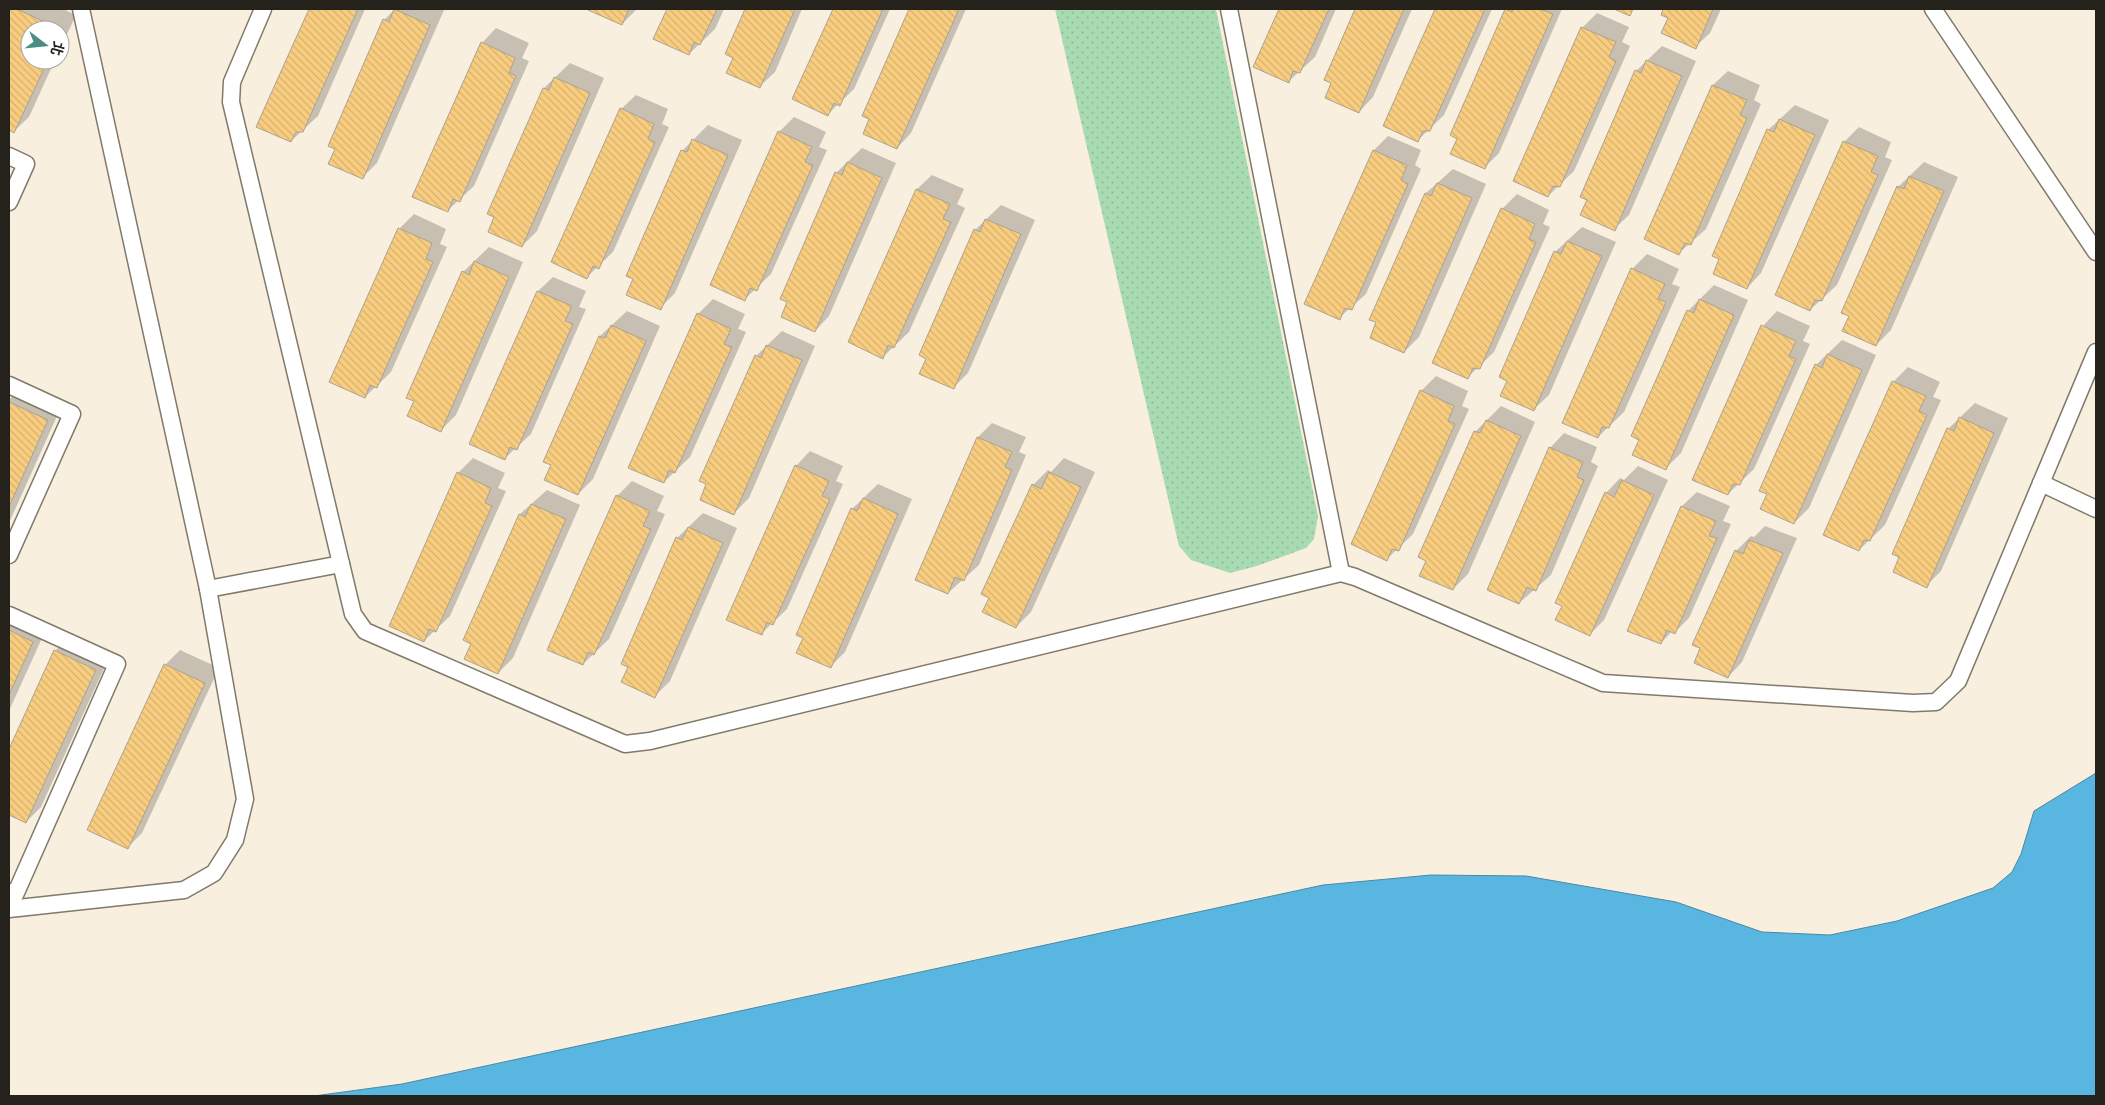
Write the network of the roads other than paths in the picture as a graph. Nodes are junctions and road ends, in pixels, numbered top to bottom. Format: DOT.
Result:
graph roads {
  1 [pos="81,9"];
  2 [pos="263,9"];
  3 [pos="1229,9"];
  4 [pos="1933,9"];
  5 [pos="9,156"];
  6 [pos="9,202"];
  7 [pos="2096,252"];
  8 [pos="2096,352"];
  9 [pos="9,385"];
  10 [pos="2041,483"];
  11 [pos="2096,508"];
  12 [pos="9,555"];
  13 [pos="341,564"];
  14 [pos="1341,573"];
  15 [pos="208,589"];
  16 [pos="9,615"];
  17 [pos="12,901"];
  1 -- 15 [label="lane"];
  2 -- 13 [label="lane"];
  3 -- 14 [label="lane"];
  4 -- 7 [label="lane"];
  5 -- 6 [label="lane"];
  8 -- 10 [label="lane"];
  9 -- 12 [label="lane"];
  10 -- 11 [label="lane"];
  10 -- 14 [label="lane"];
  13 -- 14 [label="lane"];
  13 -- 15 [label="lane"];
  15 -- 17 [label="lane"];
  16 -- 17 [label="lane"];
}
